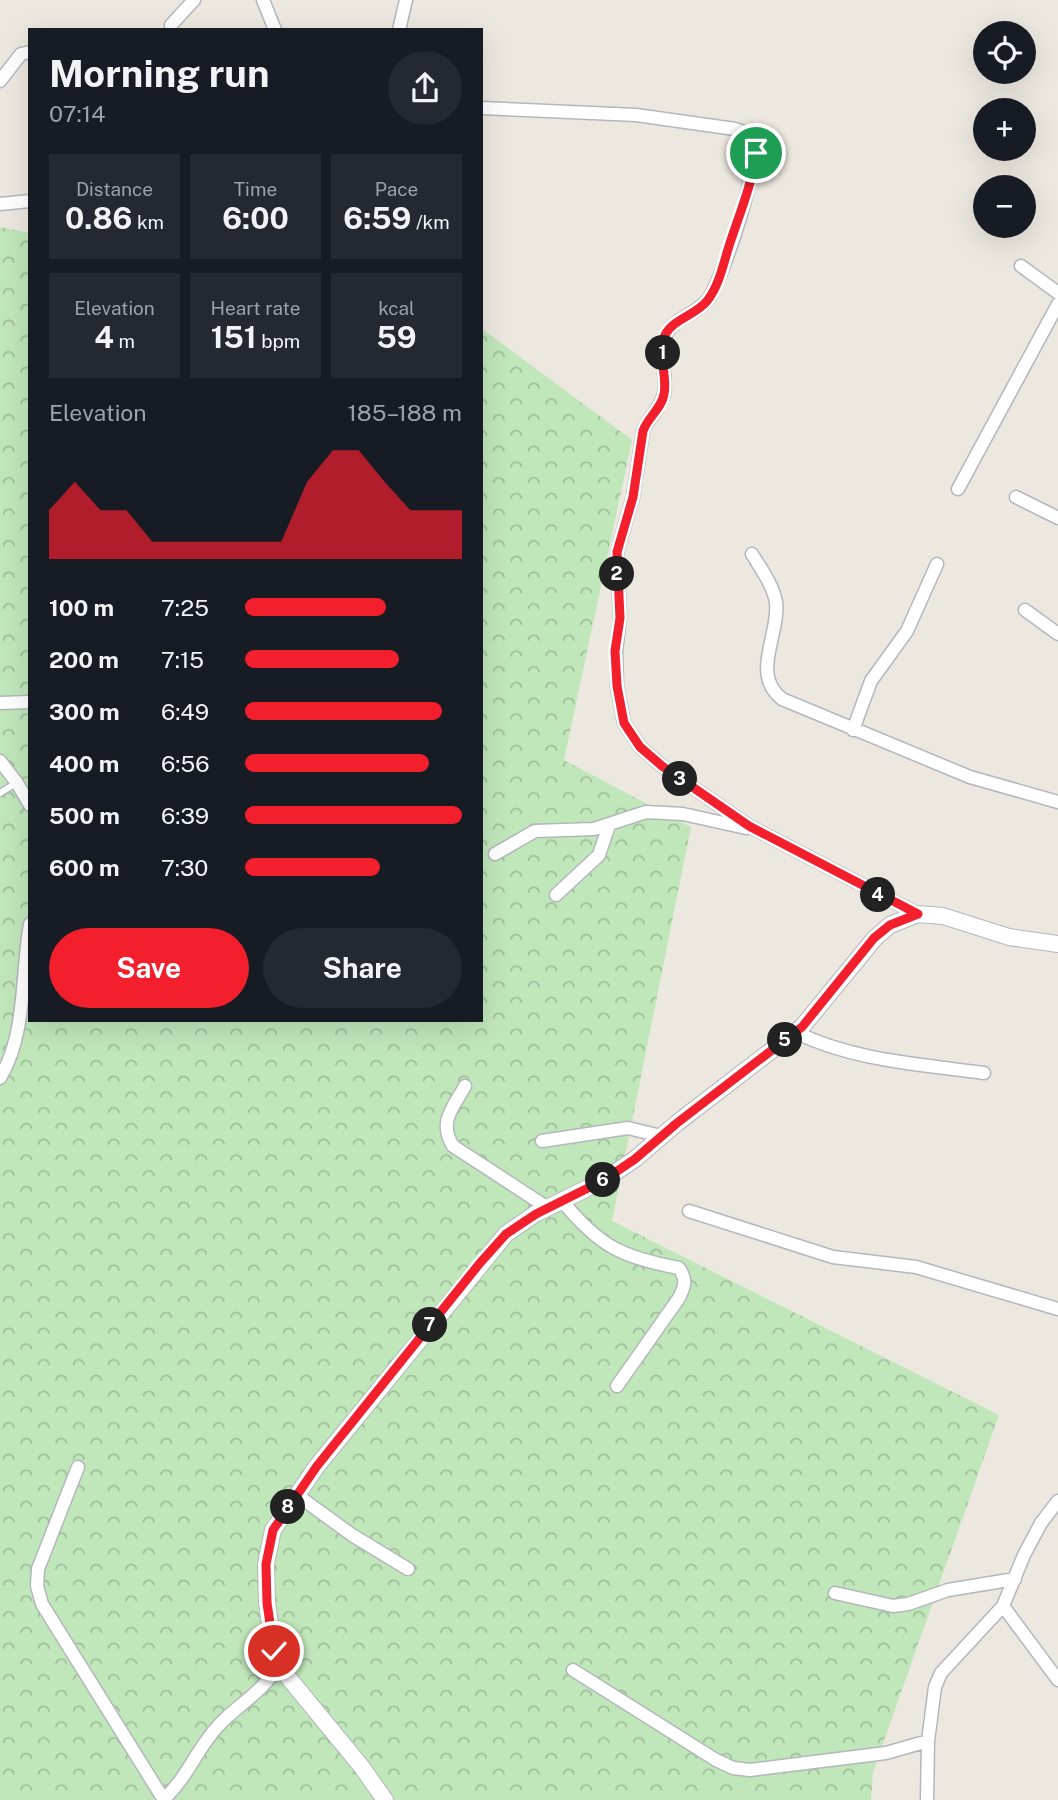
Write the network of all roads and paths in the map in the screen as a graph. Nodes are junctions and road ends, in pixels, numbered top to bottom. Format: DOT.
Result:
graph roads {
  1 [pos="194,0"];
  2 [pos="263,0"];
  3 [pos="406,0"];
  4 [pos="172,25"];
  5 [pos="274,28"];
  6 [pos="399,28"];
  7 [pos="28,52"];
  8 [pos="0,80"];
  9 [pos="483,108"];
  10 [pos="28,201"];
  11 [pos="0,204"];
  12 [pos="1021,266"];
  13 [pos="1058,293"];
  14 [pos="1058,304"];
  15 [pos="958,489"];
  16 [pos="1016,496"];
  17 [pos="1058,519"];
  18 [pos="752,554"];
  19 [pos="937,564"];
  20 [pos="1025,610"];
  21 [pos="1058,634"];
  22 [pos="28,702"];
  23 [pos="0,703"];
  24 [pos="853,730"];
  25 [pos="0,761"];
  26 [pos="17,783"];
  27 [pos="0,793"];
  28 [pos="28,802"];
  29 [pos="1058,802"];
  30 [pos="609,825"];
  31 [pos="756,830"];
  32 [pos="495,854"];
  33 [pos="556,895"];
  34 [pos="918,914"];
  35 [pos="28,941"];
  36 [pos="1058,944"];
  37 [pos="795,1032"];
  38 [pos="985,1073"];
  39 [pos="0,1078"];
  40 [pos="464,1086"];
  41 [pos="661,1136"];
  42 [pos="542,1141"];
  43 [pos="555,1205"];
  44 [pos="689,1212"];
  45 [pos="1058,1309"];
  46 [pos="617,1386"];
  47 [pos="78,1468"];
  48 [pos="297,1495"];
  49 [pos="1058,1501"];
  50 [pos="408,1569"];
  51 [pos="1016,1579"];
  52 [pos="835,1593"];
  53 [pos="1003,1606"];
  54 [pos="278,1665"];
  55 [pos="573,1671"];
  56 [pos="1058,1680"];
  57 [pos="928,1741"];
  58 [pos="164,1800"];
  59 [pos="385,1800"];
  60 [pos="928,1800"];
  1 -- 4 [label="street"];
  2 -- 5 [label="street"];
  3 -- 6 [label="street"];
  7 -- 8 [label="street"];
  9 -- 31 [label="street"];
  10 -- 11 [label="street"];
  12 -- 13 [label="street"];
  14 -- 15 [label="street"];
  16 -- 17 [label="street"];
  18 -- 24 [label="street"];
  19 -- 24 [label="street"];
  20 -- 21 [label="street"];
  22 -- 23 [label="street"];
  24 -- 29 [label="street"];
  25 -- 26 [label="street"];
  26 -- 27 [label="lane"];
  26 -- 28 [label="street"];
  30 -- 31 [label="street"];
  30 -- 32 [label="street"];
  30 -- 33 [label="street"];
  31 -- 34 [label="street"];
  34 -- 36 [label="street"];
  34 -- 37 [label="street"];
  35 -- 39 [label="street"];
  37 -- 38 [label="street"];
  37 -- 41 [label="street"];
  40 -- 43 [label="street"];
  41 -- 42 [label="street"];
  41 -- 43 [label="street"];
  43 -- 46 [label="street"];
  43 -- 48 [label="street"];
  44 -- 45 [label="street"];
  47 -- 58 [label="street"];
  48 -- 50 [label="street"];
  48 -- 54 [label="street"];
  49 -- 51 [label="street"];
  51 -- 52 [label="street"];
  51 -- 53 [label="street"];
  53 -- 56 [label="street"];
  53 -- 57 [label="street"];
  54 -- 58 [label="street"];
  54 -- 59 [label="street"];
  55 -- 57 [label="street"];
  57 -- 60 [label="street"];
}
